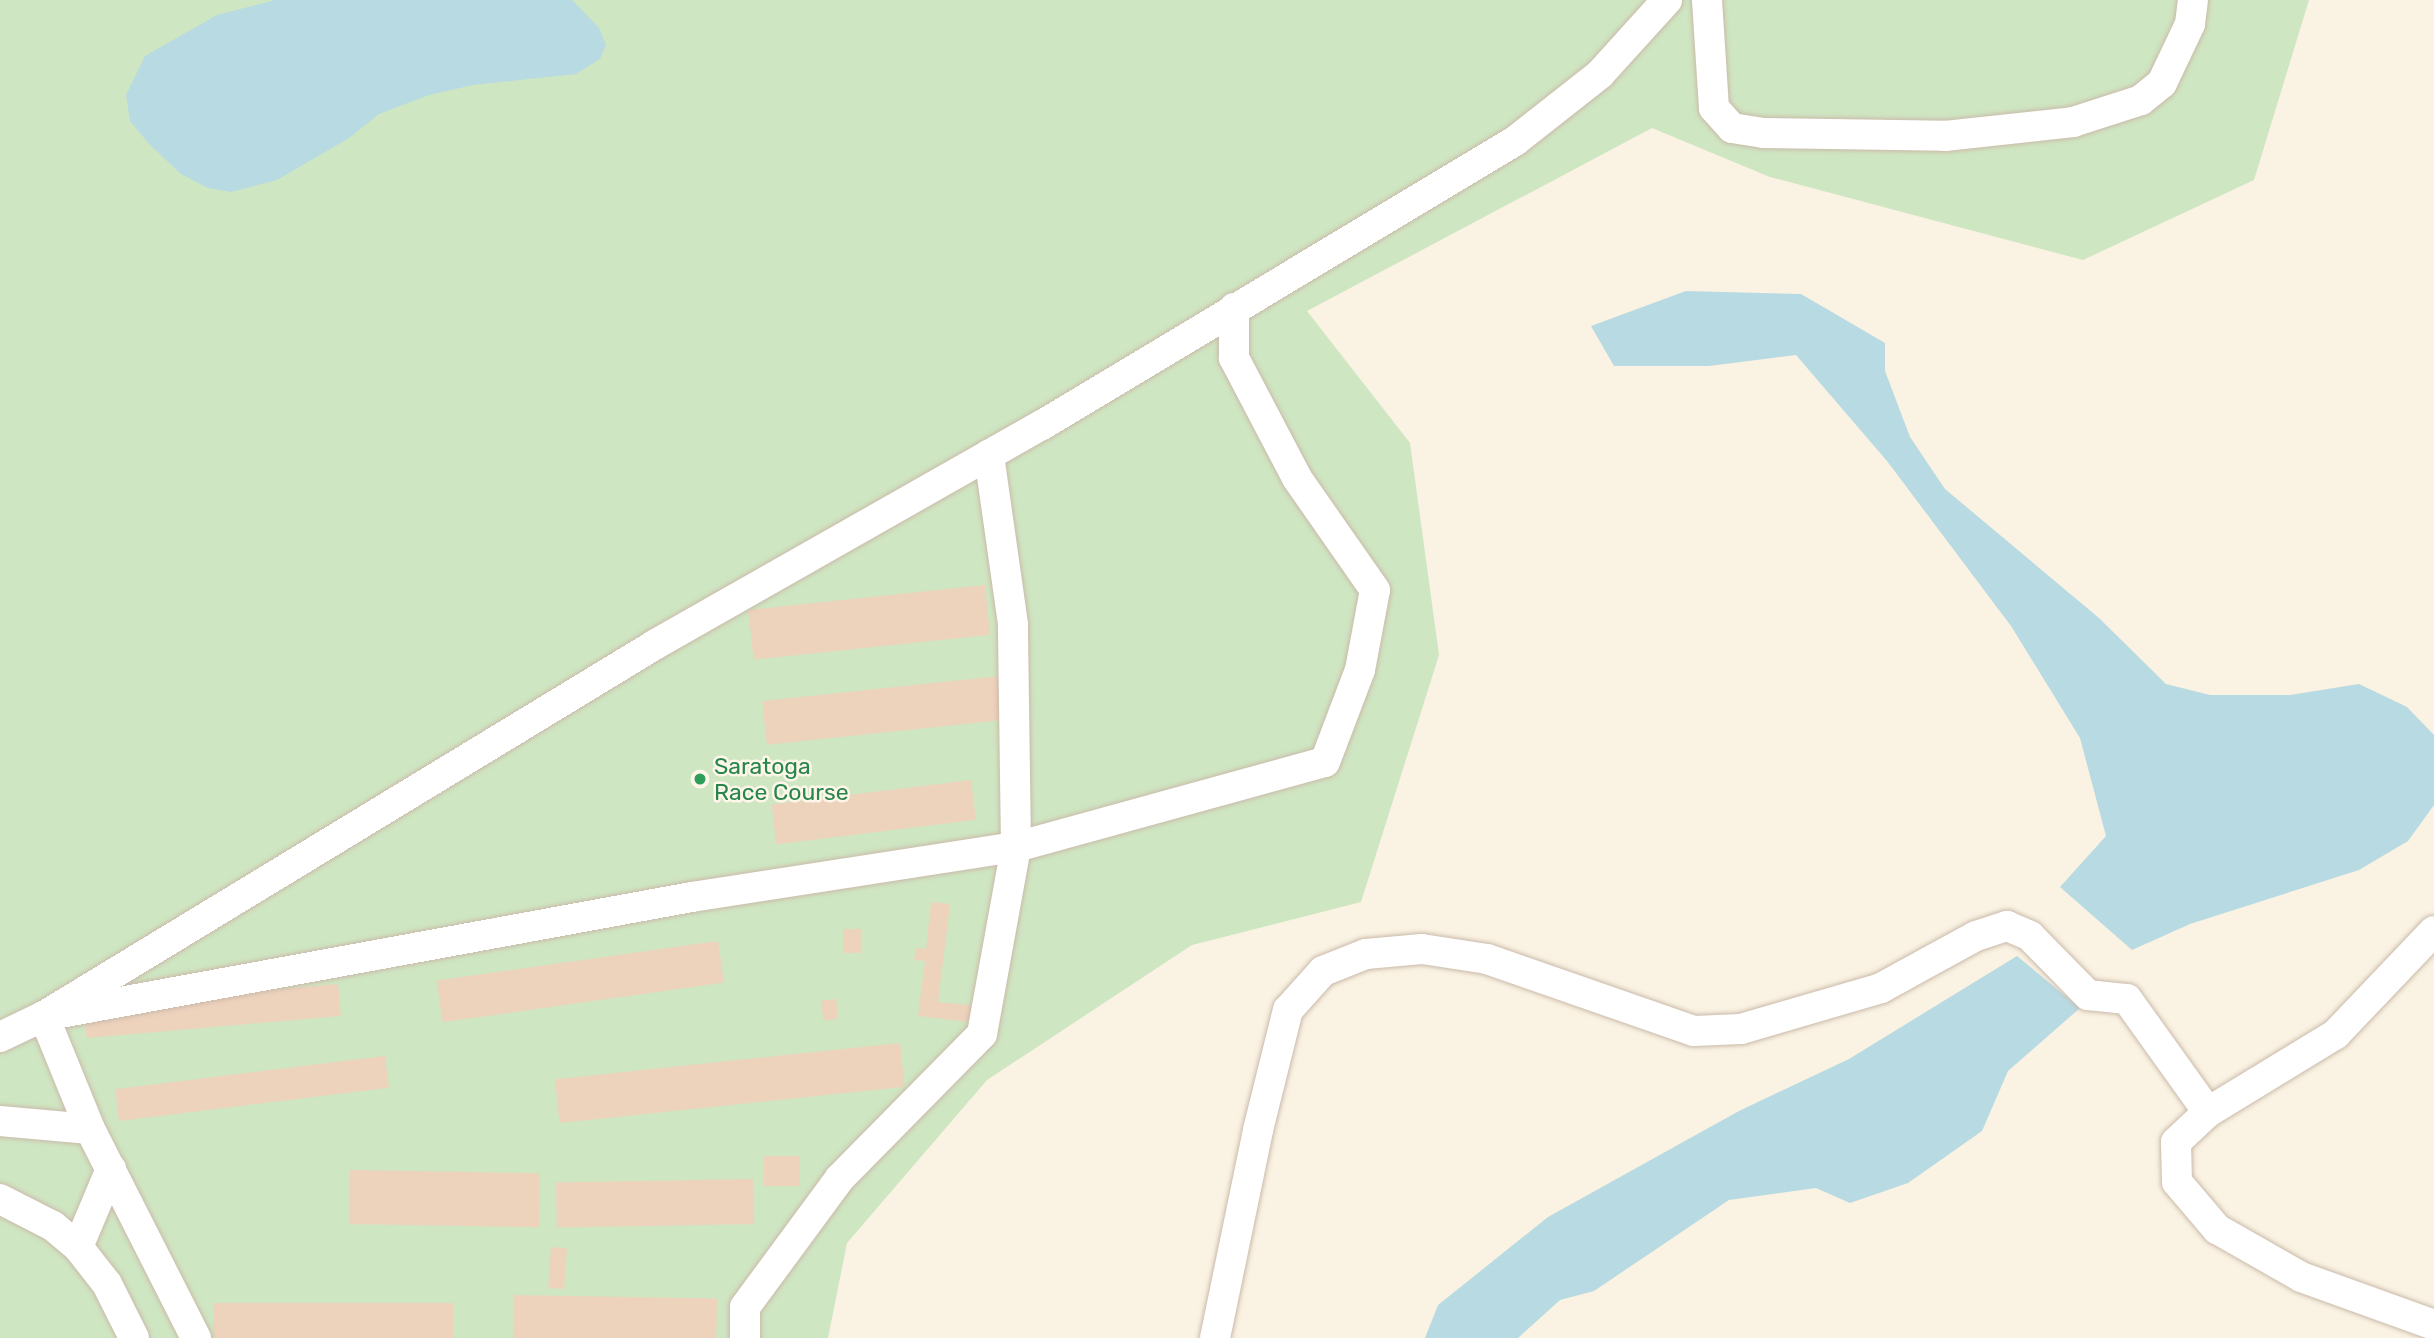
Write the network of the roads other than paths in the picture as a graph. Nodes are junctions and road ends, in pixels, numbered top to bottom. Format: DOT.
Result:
graph roads {
  1 [pos="1667,0"];
  2 [pos="1707,0"];
  3 [pos="2193,0"];
  4 [pos="1234,308"];
  5 [pos="989,455"];
  6 [pos="1017,847"];
  7 [pos="2434,930"];
  8 [pos="44,1016"];
  9 [pos="0,1037"];
  10 [pos="2207,1112"];
  11 [pos="0,1121"];
  12 [pos="90,1129"];
  13 [pos="111,1170"];
  14 [pos="0,1199"];
  15 [pos="78,1247"];
  16 [pos="2434,1325"];
  17 [pos="134,1338"];
  18 [pos="196,1338"];
  19 [pos="745,1338"];
  20 [pos="1215,1338"];
  1 -- 4 [label="lane"];
  2 -- 3 [label="lane"];
  4 -- 5 [label="lane"];
  4 -- 6 [label="lane"];
  5 -- 6 [label="lane"];
  5 -- 8 [label="lane"];
  6 -- 8 [label="lane"];
  6 -- 19 [label="lane"];
  7 -- 10 [label="lane"];
  8 -- 9 [label="lane"];
  8 -- 12 [label="lane"];
  10 -- 16 [label="lane"];
  10 -- 20 [label="lane"];
  11 -- 12 [label="lane"];
  12 -- 13 [label="lane"];
  13 -- 15 [label="lane"];
  13 -- 18 [label="lane"];
  14 -- 15 [label="lane"];
  15 -- 17 [label="lane"];
}
